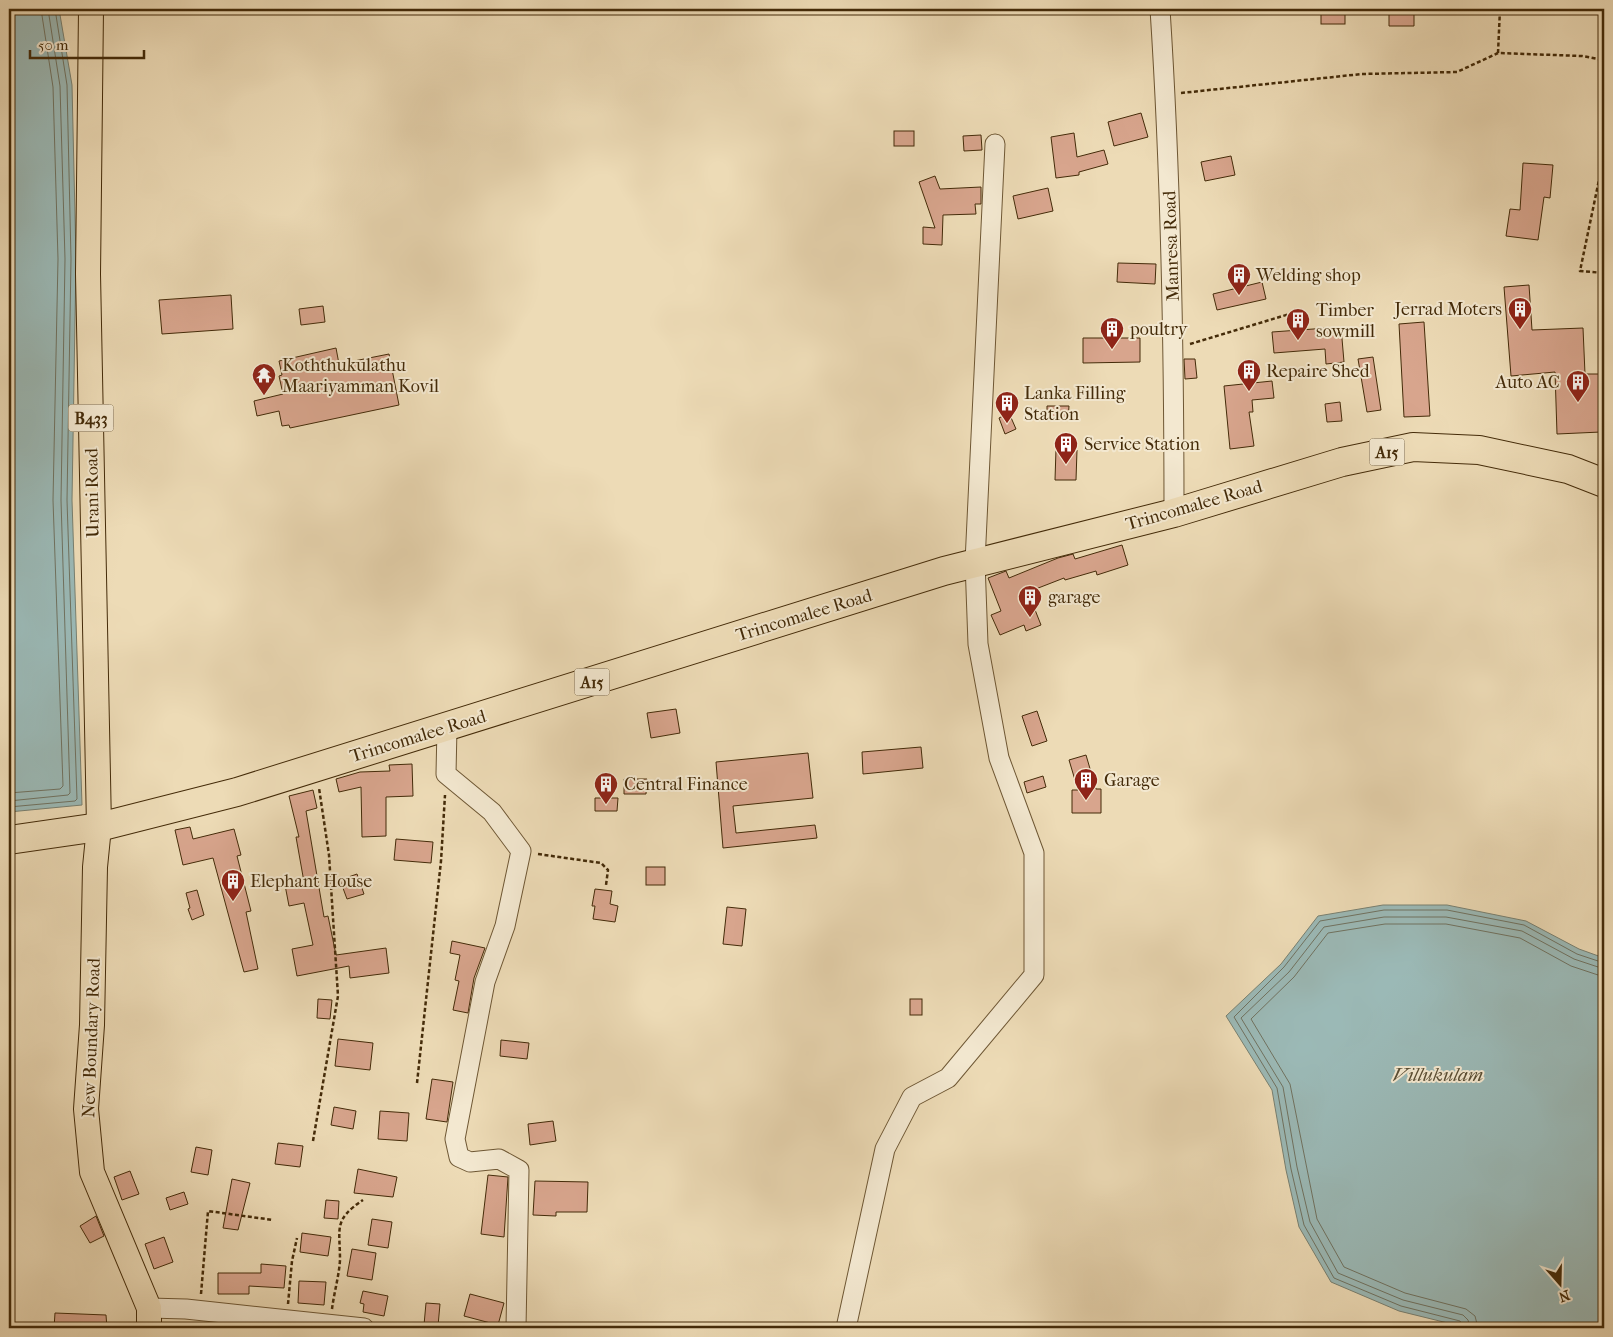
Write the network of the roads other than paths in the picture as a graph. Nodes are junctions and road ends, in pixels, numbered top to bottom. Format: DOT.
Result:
graph roads {
  1 [pos="92,9"];
  2 [pos="1160,9"];
  3 [pos="995,144"];
  4 [pos="1604,484"];
  5 [pos="1174,513"];
  6 [pos="975,562"];
  7 [pos="447,728"];
  8 [pos="99,827"];
  9 [pos="9,840"];
  10 [pos="149,1318"];
  11 [pos="364,1328"];
  12 [pos="516,1328"];
  13 [pos="846,1328"];
  1 -- 8 [label="main road, Urani Road / B433"];
  2 -- 5 [label="street, Manresa Road"];
  3 -- 6 [label="street"];
  4 -- 5 [label="highway, Trincomalee Road / A15"];
  5 -- 6 [label="highway, Trincomalee Road / A15"];
  6 -- 7 [label="highway, Trincomalee Road / A15"];
  6 -- 13 [label="street"];
  7 -- 8 [label="highway, Trincomalee Road / A15"];
  7 -- 12 [label="street"];
  8 -- 9 [label="highway, Trincomalee Road / A15"];
  8 -- 10 [label="main road, New Boundary Road"];
  10 -- 11 [label="street"];
}
